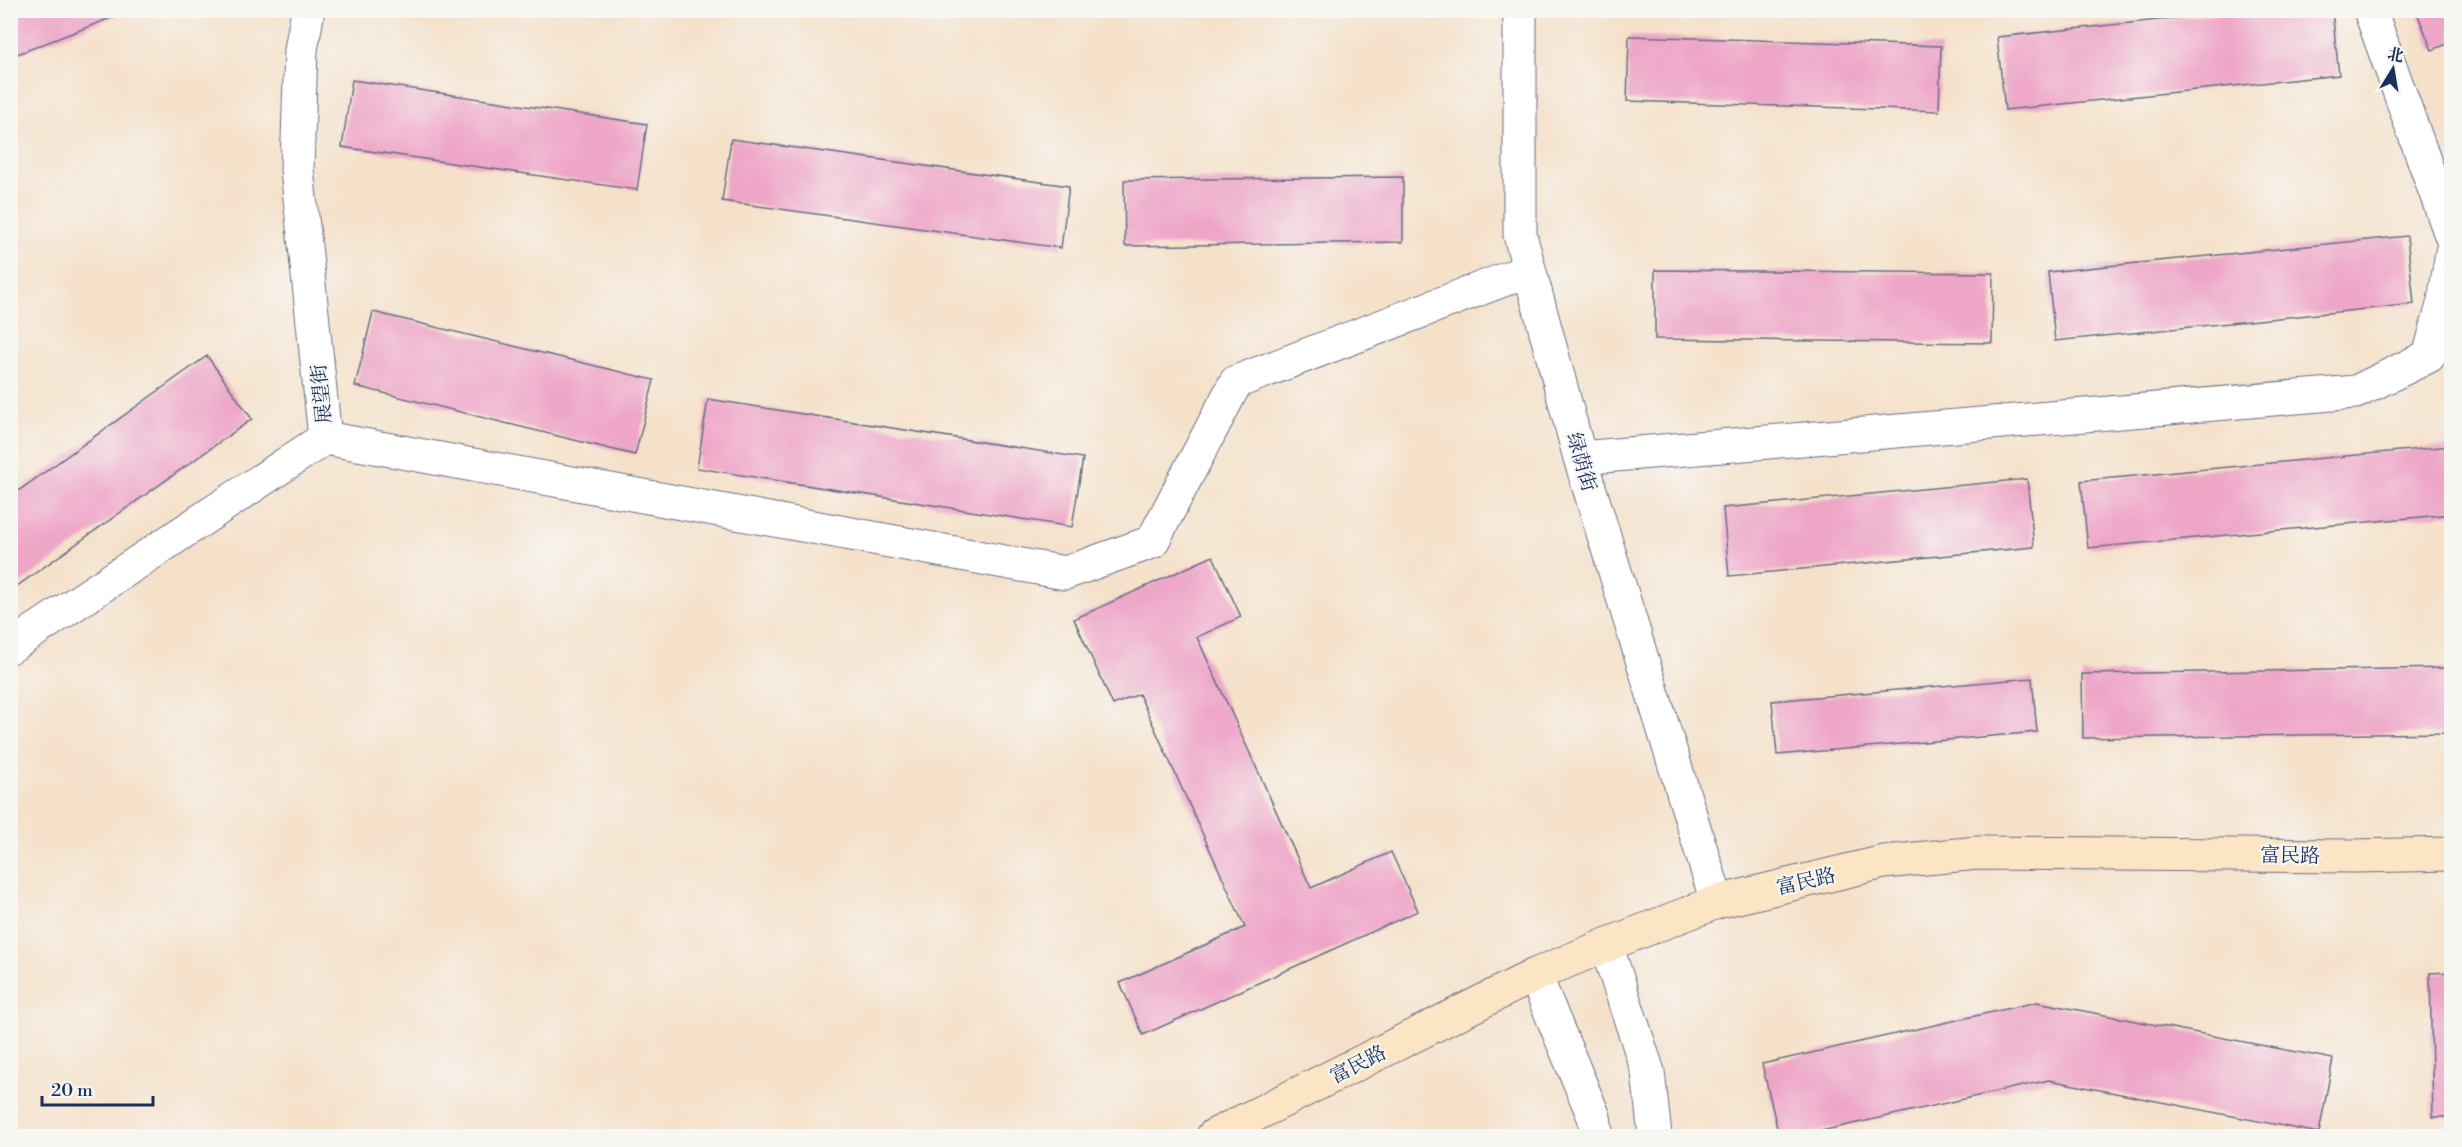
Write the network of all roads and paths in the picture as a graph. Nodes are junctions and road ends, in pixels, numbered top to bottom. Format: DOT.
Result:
graph roads {
  1 [pos="308,10"];
  2 [pos="1520,10"];
  3 [pos="2370,10"];
  4 [pos="2451,238"];
  5 [pos="2451,252"];
  6 [pos="1529,270"];
  7 [pos="325,438"];
  8 [pos="1580,458"];
  9 [pos="10,647"];
  10 [pos="2451,854"];
  11 [pos="1717,902"];
  12 [pos="1606,945"];
  13 [pos="1535,975"];
  14 [pos="1214,1137"];
  15 [pos="1597,1137"];
  16 [pos="1655,1137"];
  1 -- 7 [label="street, 展望街"];
  2 -- 6 [label="street, 绿荫街"];
  3 -- 4 [label="street"];
  5 -- 8 [label="street"];
  6 -- 7 [label="street"];
  6 -- 8 [label="street, 绿荫街"];
  7 -- 9 [label="street, 展望街"];
  8 -- 11 [label="street, 绿荫街"];
  10 -- 11 [label="street, 富民路"];
  11 -- 12 [label="street, 富民路"];
  12 -- 13 [label="street, 富民路"];
  12 -- 16 [label="street"];
  13 -- 14 [label="street, 富民路"];
  13 -- 15 [label="street"];
}
